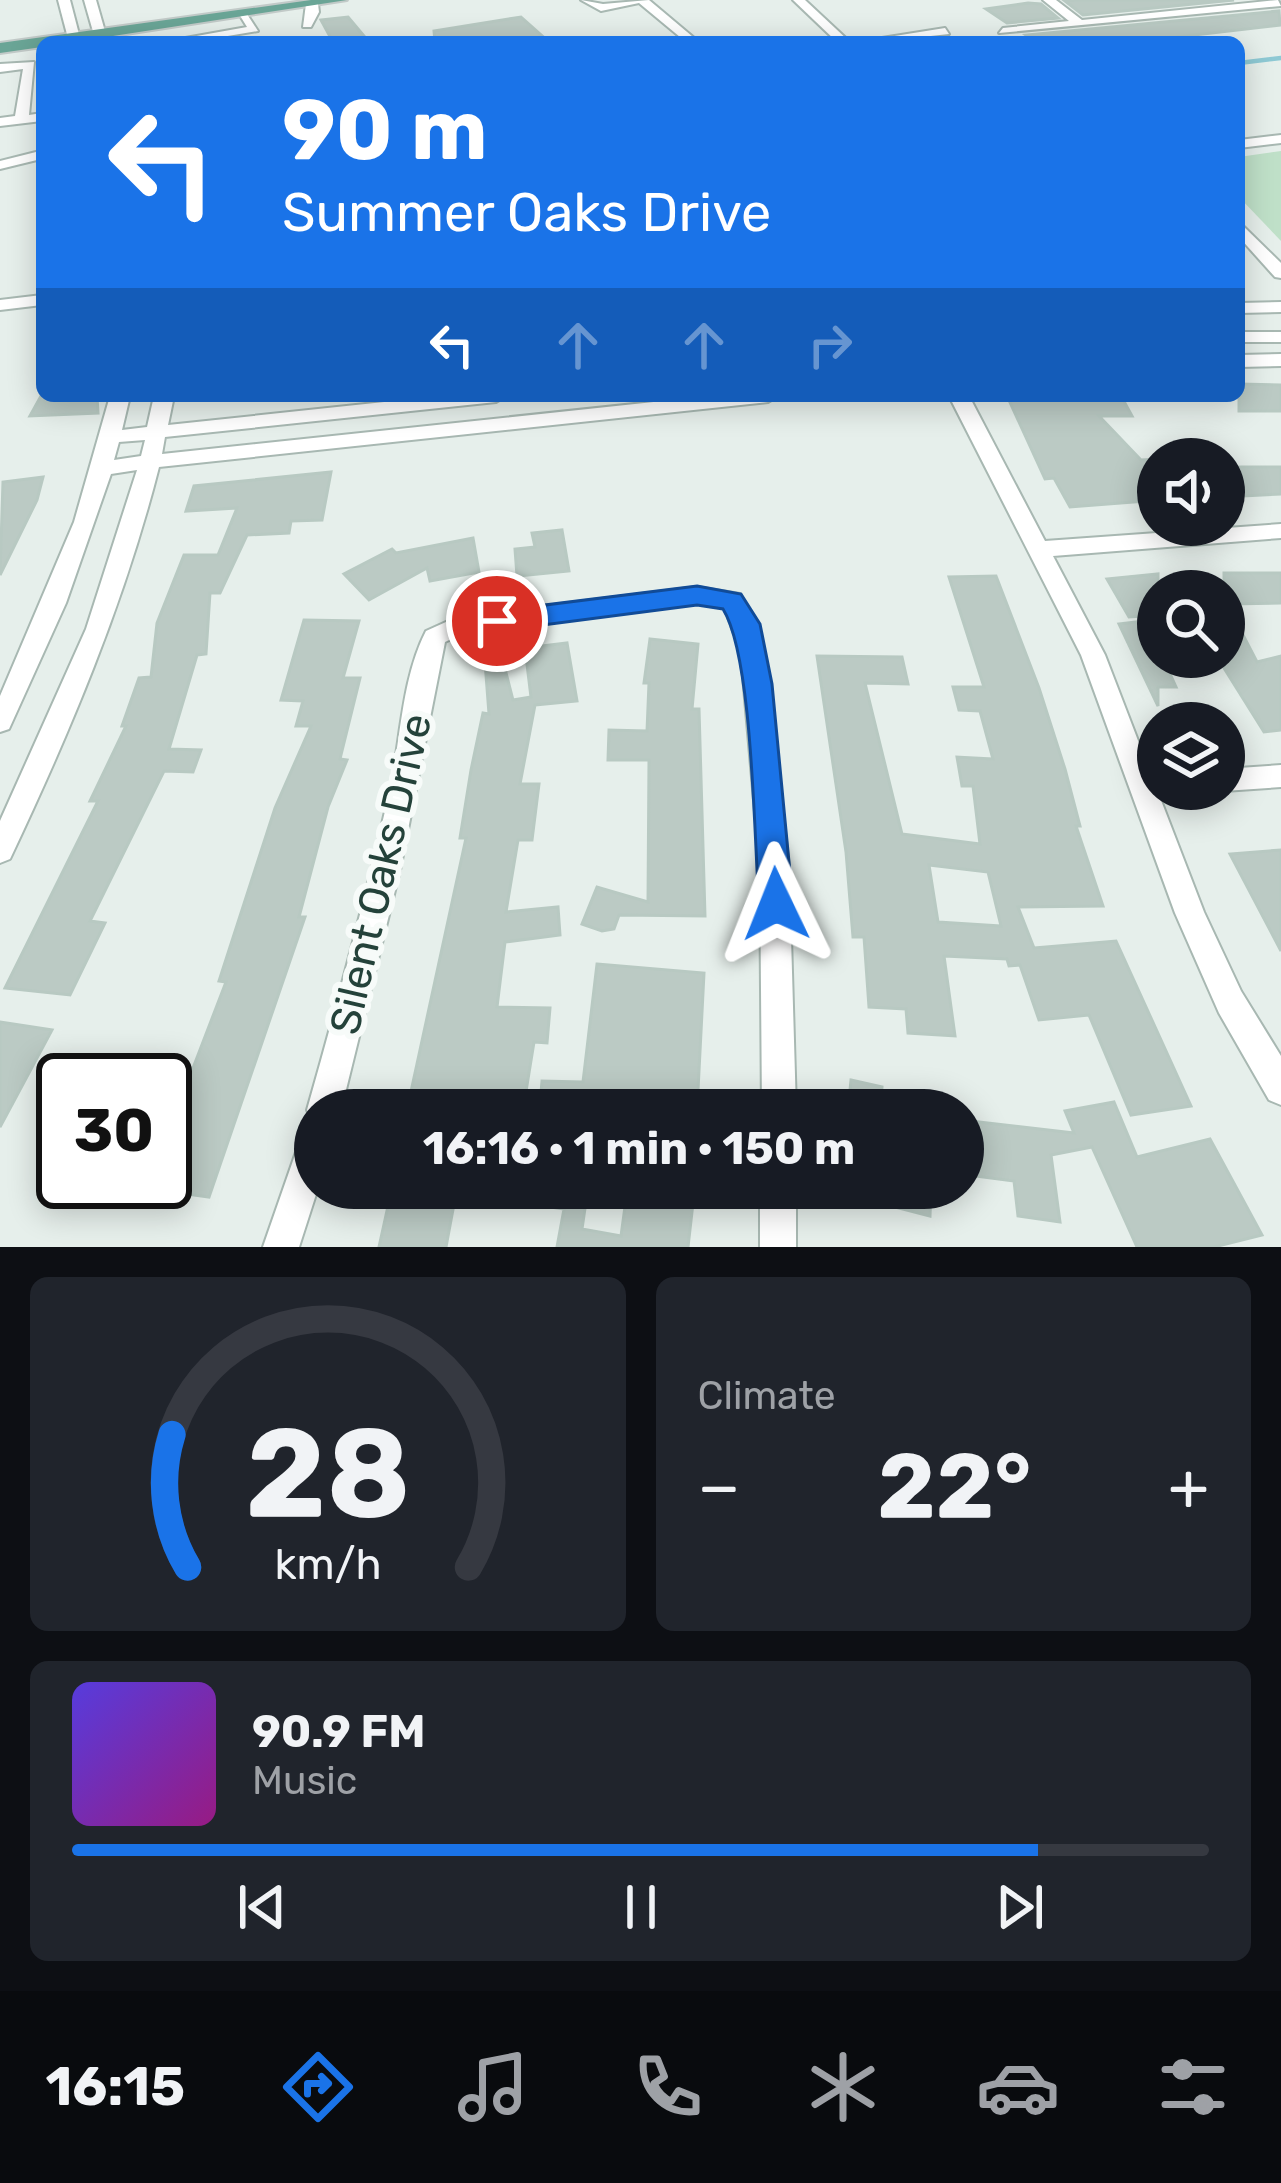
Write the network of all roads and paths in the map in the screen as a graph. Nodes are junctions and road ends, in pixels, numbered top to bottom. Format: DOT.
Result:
graph roads {
  1 [pos="64,0"];
  2 [pos="90,0"];
  3 [pos="281,0"];
  4 [pos="340,0"];
  5 [pos="586,0"];
  6 [pos="640,0"];
  7 [pos="799,0"];
  8 [pos="1049,0"];
  9 [pos="310,2"];
  10 [pos="1281,3"];
  11 [pos="245,14"];
  12 [pos="1078,22"];
  13 [pos="307,25"];
  14 [pos="1003,31"];
  15 [pos="945,32"];
  16 [pos="100,34"];
  17 [pos="73,36"];
  18 [pos="208,36"];
  19 [pos="685,36"];
  20 [pos="838,36"];
  21 [pos="920,36"];
  22 [pos="0,37"];
  23 [pos="36,37"];
  24 [pos="36,42"];
  25 [pos="0,48"];
  26 [pos="0,68"];
  27 [pos="36,118"];
  28 [pos="21,120"];
  29 [pos="0,122"];
  30 [pos="1281,139"];
  31 [pos="1245,143"];
  32 [pos="36,156"];
  33 [pos="0,165"];
  34 [pos="1245,234"];
  35 [pos="1281,273"];
  36 [pos="36,301"];
  37 [pos="0,305"];
  38 [pos="1245,308"];
  39 [pos="1281,308"];
  40 [pos="1245,337"];
  41 [pos="1281,338"];
  42 [pos="1281,360"];
  43 [pos="1245,361"];
  44 [pos="119,402"];
  45 [pos="163,402"];
  46 [pos="439,402"];
  47 [pos="498,402"];
  48 [pos="708,402"];
  49 [pos="962,402"];
  50 [pos="500,423"];
  51 [pos="158,431"];
  52 [pos="112,437"];
  53 [pos="152,462"];
  54 [pos="103,468"];
  55 [pos="1281,531"];
  56 [pos="1042,549"];
  57 [pos="0,722"];
  58 [pos="1137,753"];
  59 [pos="1281,776"];
  60 [pos="1245,779"];
  61 [pos="1159,810"];
  62 [pos="2,841"];
  63 [pos="1281,1088"];
  64 [pos="331,1089"];
  65 [pos="778,1089"];
  66 [pos="294,1208"];
  67 [pos="778,1209"];
  68 [pos="281,1247"];
  69 [pos="778,1247"];
  1 -- 17 [label="street"];
  2 -- 16 [label="street"];
  3 -- 16 [label="main road"];
  4 -- 9 [label="main road"];
  5 -- 6 [label="street"];
  6 -- 19 [label="street"];
  7 -- 20 [label="street"];
  8 -- 12 [label="street"];
  9 -- 11 [label="main road"];
  9 -- 13 [label="street"];
  10 -- 12 [label="street"];
  11 -- 16 [label="main road"];
  11 -- 18 [label="street"];
  12 -- 14 [label="street"];
  15 -- 21 [label="street"];
  16 -- 17 [label="main road"];
  22 -- 23 [label="main road"];
  24 -- 25 [label="main road"];
  26 -- 28 [label="street"];
  27 -- 28 [label="street"];
  28 -- 29 [label="street"];
  30 -- 31 [label="street"];
  32 -- 33 [label="street"];
  34 -- 35 [label="street"];
  36 -- 37 [label="street"];
  38 -- 39 [label="street"];
  40 -- 41 [label="street"];
  42 -- 43 [label="street"];
  44 -- 52 [label="street"];
  45 -- 51 [label="street"];
  46 -- 51 [label="street"];
  47 -- 50 [label="street"];
  48 -- 50 [label="street"];
  49 -- 56 [label="street"];
  50 -- 53 [label="street"];
  51 -- 52 [label="street"];
  51 -- 53 [label="street"];
  52 -- 54 [label="street"];
  53 -- 54 [label="street"];
  53 -- 62 [label="street"];
  54 -- 57 [label="street"];
  55 -- 56 [label="street"];
  56 -- 58 [label="street"];
  59 -- 60 [label="street"];
  61 -- 63 [label="street"];
  64 -- 65 [label="street, Silent Oaks Drive"];
  66 -- 68 [label="street"];
  67 -- 69 [label="street"];
}
